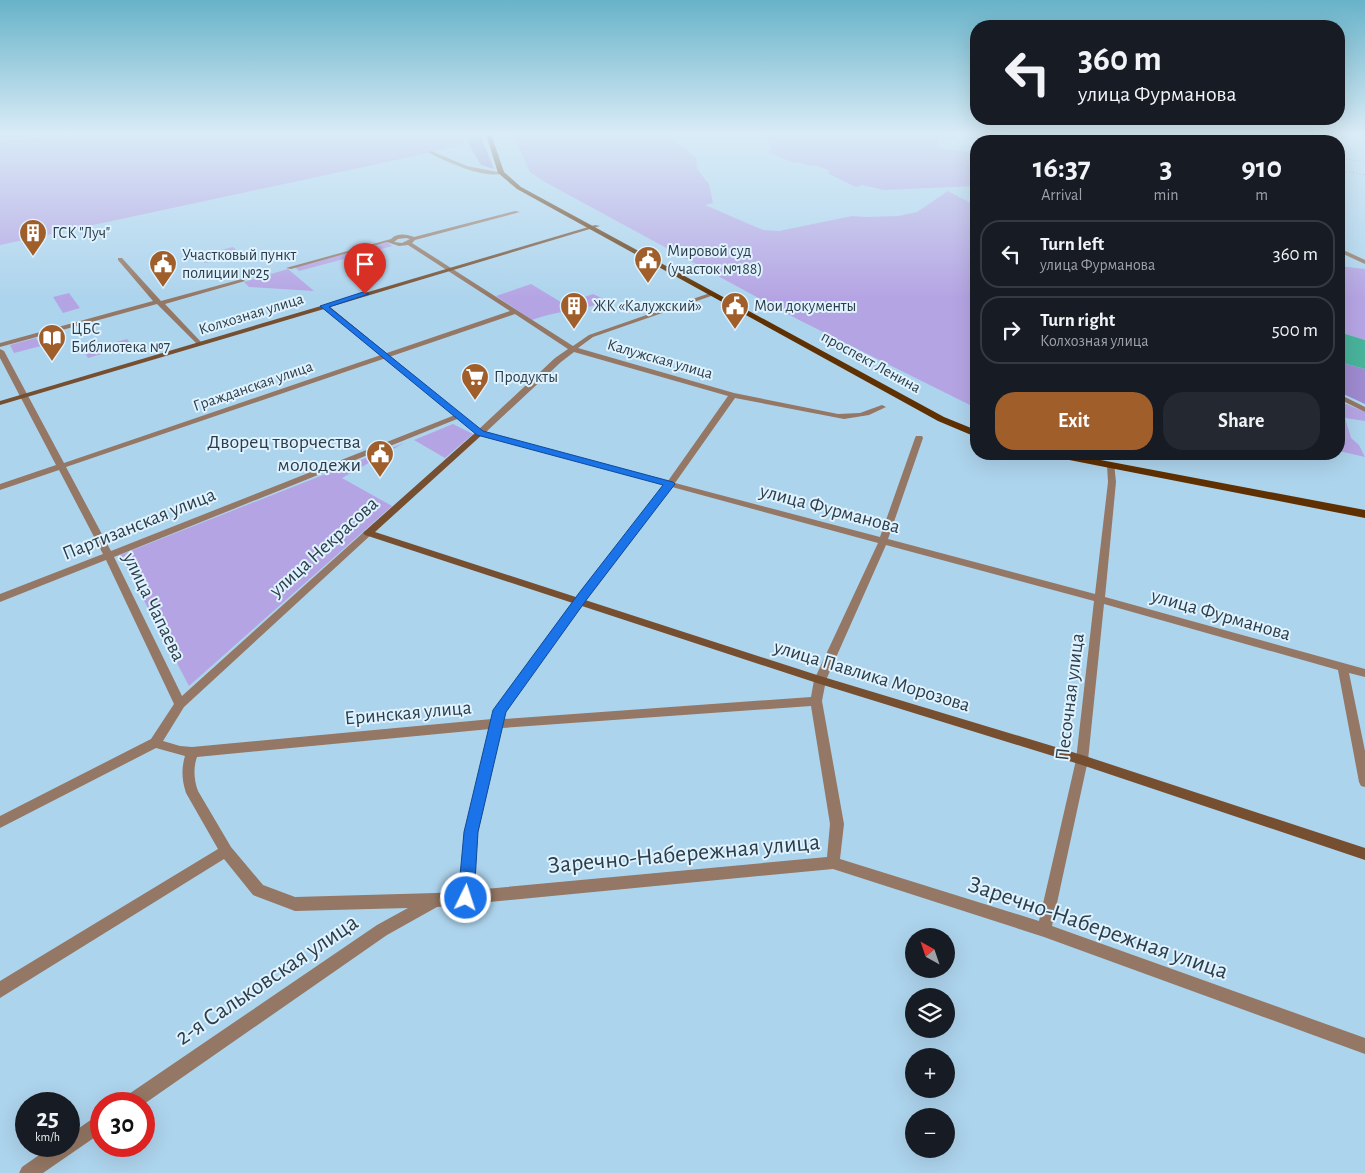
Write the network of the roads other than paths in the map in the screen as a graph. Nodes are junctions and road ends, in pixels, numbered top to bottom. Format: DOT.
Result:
graph roads {
  1 [pos="520,189"];
  2 [pos="528,189"];
  3 [pos="517,212"];
  4 [pos="594,227"];
  5 [pos="410,241"];
  6 [pos="1345,253"];
  7 [pos="120,259"];
  8 [pos="1365,262"];
  9 [pos="289,268"];
  10 [pos="449,269"];
  11 [pos="242,281"];
  12 [pos="712,294"];
  13 [pos="159,302"];
  14 [pos="324,306"];
  15 [pos="515,312"];
  16 [pos="200,343"];
  17 [pos="0,345"];
  18 [pos="573,349"];
  19 [pos="0,351"];
  20 [pos="384,356"];
  21 [pos="733,395"];
  22 [pos="23,396"];
  23 [pos="1345,399"];
  24 [pos="0,403"];
  25 [pos="882,407"];
  26 [pos="1365,410"];
  27 [pos="458,417"];
  28 [pos="970,426"];
  29 [pos="970,431"];
  30 [pos="480,433"];
  31 [pos="920,438"];
  32 [pos="1086,460"];
  33 [pos="1115,460"];
  34 [pos="1112,465"];
  35 [pos="60,467"];
  36 [pos="670,484"];
  37 [pos="0,487"];
  38 [pos="1365,508"];
  39 [pos="1365,514"];
  40 [pos="368,533"];
  41 [pos="883,541"];
  42 [pos="108,554"];
  43 [pos="0,598"];
  44 [pos="1100,599"];
  45 [pos="580,601"];
  46 [pos="1343,668"];
  47 [pos="1365,673"];
  48 [pos="820,680"];
  49 [pos="816,701"];
  50 [pos="180,704"];
  51 [pos="495,724"];
  52 [pos="155,742"];
  53 [pos="192,752"];
  54 [pos="1082,760"];
  55 [pos="1365,782"];
  56 [pos="0,822"];
  57 [pos="226,851"];
  58 [pos="1365,854"];
  59 [pos="833,863"];
  60 [pos="466,898"];
  61 [pos="436,900"];
  62 [pos="1044,930"];
  63 [pos="0,990"];
  64 [pos="1365,1046"];
  65 [pos="146,1092"];
  66 [pos="52,1157"];
  67 [pos="28,1173"];
  1 -- 4 [label="main road, проспект Ленина"];
  2 -- 4 [label="main road, проспект Ленина"];
  3 -- 5 [label="street"];
  4 -- 10 [label="street, Колхозная улица"];
  4 -- 12 [label="main road, проспект Ленина"];
  4 -- 28 [label="main road, проспект Ленина"];
  5 -- 9 [label="street"];
  5 -- 10 [label="street, Калужская улица"];
  6 -- 8 [label="street"];
  7 -- 13 [label="street"];
  10 -- 14 [label="street, Колхозная улица"];
  10 -- 15 [label="street, Калужская улица"];
  11 -- 13 [label="street"];
  12 -- 18 [label="street, улица Некрасова"];
  12 -- 29 [label="main road, проспект Ленина"];
  13 -- 16 [label="street"];
  13 -- 17 [label="street"];
  14 -- 16 [label="street, Колхозная улица"];
  14 -- 20 [label="street, улица Фурманова"];
  15 -- 18 [label="street, Калужская улица"];
  15 -- 20 [label="street, Гражданская улица"];
  16 -- 22 [label="street, Колхозная улица"];
  18 -- 21 [label="street, Калужская улица"];
  18 -- 30 [label="street, улица Некрасова"];
  19 -- 22 [label="street, улица Чапаева"];
  20 -- 27 [label="street, улица Фурманова"];
  20 -- 35 [label="street, Гражданская улица"];
  21 -- 25 [label="street, Калужская улица"];
  21 -- 36 [label="street"];
  22 -- 24 [label="street, Колхозная улица"];
  22 -- 35 [label="street, улица Чапаева"];
  23 -- 26 [label="street"];
  27 -- 30 [label="street, улица Фурманова"];
  27 -- 42 [label="street, Партизанская улица"];
  30 -- 36 [label="street, улица Фурманова"];
  30 -- 40 [label="street, улица Некрасова"];
  31 -- 41 [label="street"];
  32 -- 34 [label="main road"];
  33 -- 38 [label="main road"];
  34 -- 39 [label="main road"];
  34 -- 44 [label="street, Песочная улица"];
  35 -- 37 [label="street, Гражданская улица"];
  35 -- 42 [label="street, улица Чапаева"];
  36 -- 41 [label="street, улица Фурманова"];
  36 -- 45 [label="street"];
  40 -- 45 [label="street, улица Павлика Морозова"];
  40 -- 50 [label="street, улица Некрасова"];
  41 -- 44 [label="street, улица Фурманова"];
  41 -- 48 [label="street"];
  42 -- 43 [label="street, Партизанская улица"];
  42 -- 50 [label="street, улица Чапаева"];
  44 -- 46 [label="street, улица Фурманова"];
  44 -- 54 [label="street, Песочная улица"];
  45 -- 48 [label="street, улица Павлика Морозова"];
  45 -- 51 [label="street"];
  46 -- 47 [label="street, улица Фурманова"];
  46 -- 55 [label="street"];
  48 -- 49 [label="street"];
  48 -- 54 [label="street, улица Павлика Морозова"];
  49 -- 51 [label="street, Еринская улица"];
  49 -- 59 [label="street"];
  50 -- 52 [label="street, улица Некрасова"];
  51 -- 53 [label="street, Еринская улица"];
  51 -- 60 [label="street"];
  52 -- 53 [label="street, Еринская улица"];
  52 -- 56 [label="street"];
  53 -- 57 [label="street, Заречно-Набережная улица"];
  54 -- 58 [label="street, улица Павлика Морозова"];
  54 -- 62 [label="street, Песочная улица"];
  57 -- 61 [label="street, Заречно-Набережная улица"];
  57 -- 63 [label="street"];
  59 -- 60 [label="street, Заречно-Набережная улица"];
  59 -- 62 [label="street, Заречно-Набережная улица"];
  60 -- 61 [label="street, Заречно-Набережная улица"];
  61 -- 65 [label="street, 2-я Сальковская улица"];
  62 -- 64 [label="street, Заречно-Набережная улица"];
  66 -- 67 [label="street"];
}
